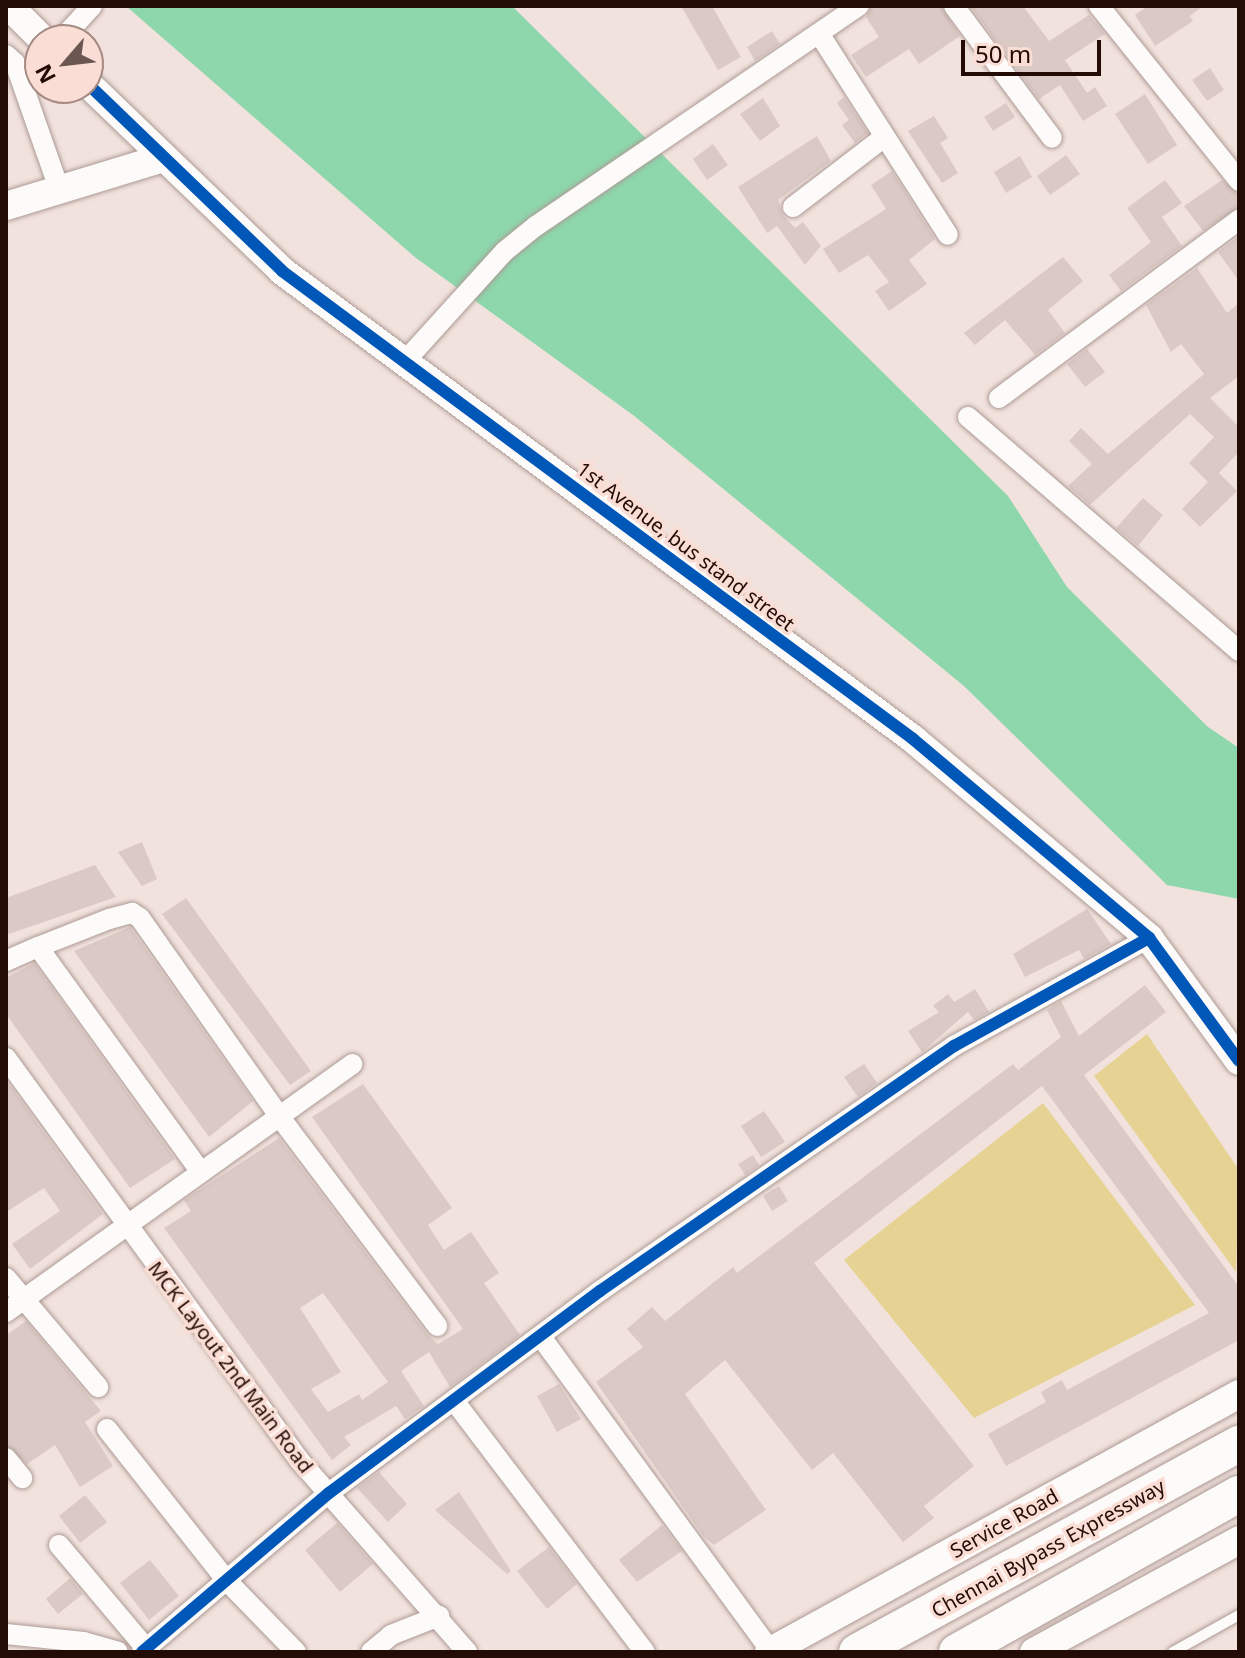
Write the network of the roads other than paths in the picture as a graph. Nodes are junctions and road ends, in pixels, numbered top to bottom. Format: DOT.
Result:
graph roads {
  1 [pos="9,6"];
  2 [pos="92,6"];
  3 [pos="859,6"];
  4 [pos="954,6"];
  5 [pos="1099,6"];
  6 [pos="27,24"];
  7 [pos="76,24"];
  8 [pos="820,35"];
  9 [pos="6,55"];
  10 [pos="104,100"];
  11 [pos="883,138"];
  12 [pos="1052,138"];
  13 [pos="163,158"];
  14 [pos="1239,181"];
  15 [pos="58,186"];
  16 [pos="6,206"];
  17 [pos="793,207"];
  18 [pos="1239,220"];
  19 [pos="948,235"];
  20 [pos="406,360"];
  21 [pos="999,398"];
  22 [pos="968,417"];
  23 [pos="1239,651"];
  24 [pos="1149,938"];
  25 [pos="38,947"];
  26 [pos="6,961"];
  27 [pos="6,1058"];
  28 [pos="1239,1061"];
  29 [pos="352,1064"];
  30 [pos="279,1116"];
  31 [pos="200,1171"];
  32 [pos="124,1225"];
  33 [pos="6,1278"];
  34 [pos="14,1306"];
  35 [pos="437,1326"];
  36 [pos="541,1337"];
  37 [pos="98,1387"];
  38 [pos="1239,1394"];
  39 [pos="455,1402"];
  40 [pos="107,1429"];
  41 [pos="1239,1444"];
  42 [pos="6,1458"];
  43 [pos="22,1478"];
  44 [pos="329,1493"];
  45 [pos="1239,1494"];
  46 [pos="1239,1540"];
  47 [pos="59,1545"];
  48 [pos="227,1581"];
  49 [pos="1239,1615"];
  50 [pos="439,1616"];
  51 [pos="6,1634"];
  52 [pos="144,1649"];
  53 [pos="1041,1650"];
  54 [pos="770,1651"];
  55 [pos="118,1652"];
  56 [pos="296,1652"];
  57 [pos="371,1652"];
  58 [pos="467,1652"];
  59 [pos="645,1652"];
  60 [pos="857,1652"];
  61 [pos="957,1652"];
  62 [pos="1173,1652"];
  1 -- 6 [label="street"];
  2 -- 7 [label="street"];
  3 -- 8 [label="street"];
  4 -- 12 [label="street"];
  5 -- 14 [label="street"];
  8 -- 11 [label="street"];
  8 -- 20 [label="street"];
  9 -- 15 [label="street"];
  10 -- 13 [label="street, 1st Avenue, bus stand street"];
  11 -- 17 [label="street"];
  11 -- 19 [label="street"];
  13 -- 15 [label="street"];
  13 -- 20 [label="street, 1st Avenue, bus stand street"];
  15 -- 16 [label="street"];
  18 -- 21 [label="street"];
  20 -- 24 [label="street, 1st Avenue, bus stand street"];
  22 -- 23 [label="street"];
  24 -- 28 [label="street, 1st Avenue, bus stand street"];
  24 -- 36 [label="street"];
  25 -- 26 [label="street"];
  25 -- 30 [label="street"];
  25 -- 31 [label="street"];
  27 -- 32 [label="street, MCK Layout 2nd Main Road"];
  29 -- 30 [label="street"];
  30 -- 31 [label="street"];
  30 -- 35 [label="street"];
  31 -- 32 [label="street"];
  32 -- 34 [label="street"];
  32 -- 44 [label="street, MCK Layout 2nd Main Road"];
  33 -- 34 [label="street"];
  34 -- 37 [label="street"];
  36 -- 39 [label="street"];
  36 -- 54 [label="street"];
  38 -- 54 [label="street, Service Road"];
  39 -- 44 [label="street"];
  39 -- 59 [label="street"];
  40 -- 48 [label="street"];
  41 -- 60 [label="highway, Chennai Bypass Expressway"];
  42 -- 43 [label="street"];
  44 -- 48 [label="street"];
  44 -- 50 [label="street, MCK Layout 2nd Main Road"];
  45 -- 61 [label="highway"];
  46 -- 53 [label="street"];
  47 -- 52 [label="street"];
  48 -- 52 [label="street"];
  48 -- 56 [label="street"];
  49 -- 62 [label="lane"];
  50 -- 57 [label="street"];
  50 -- 58 [label="street, MCK Layout 2nd Main Road"];
  51 -- 55 [label="street"];
}
